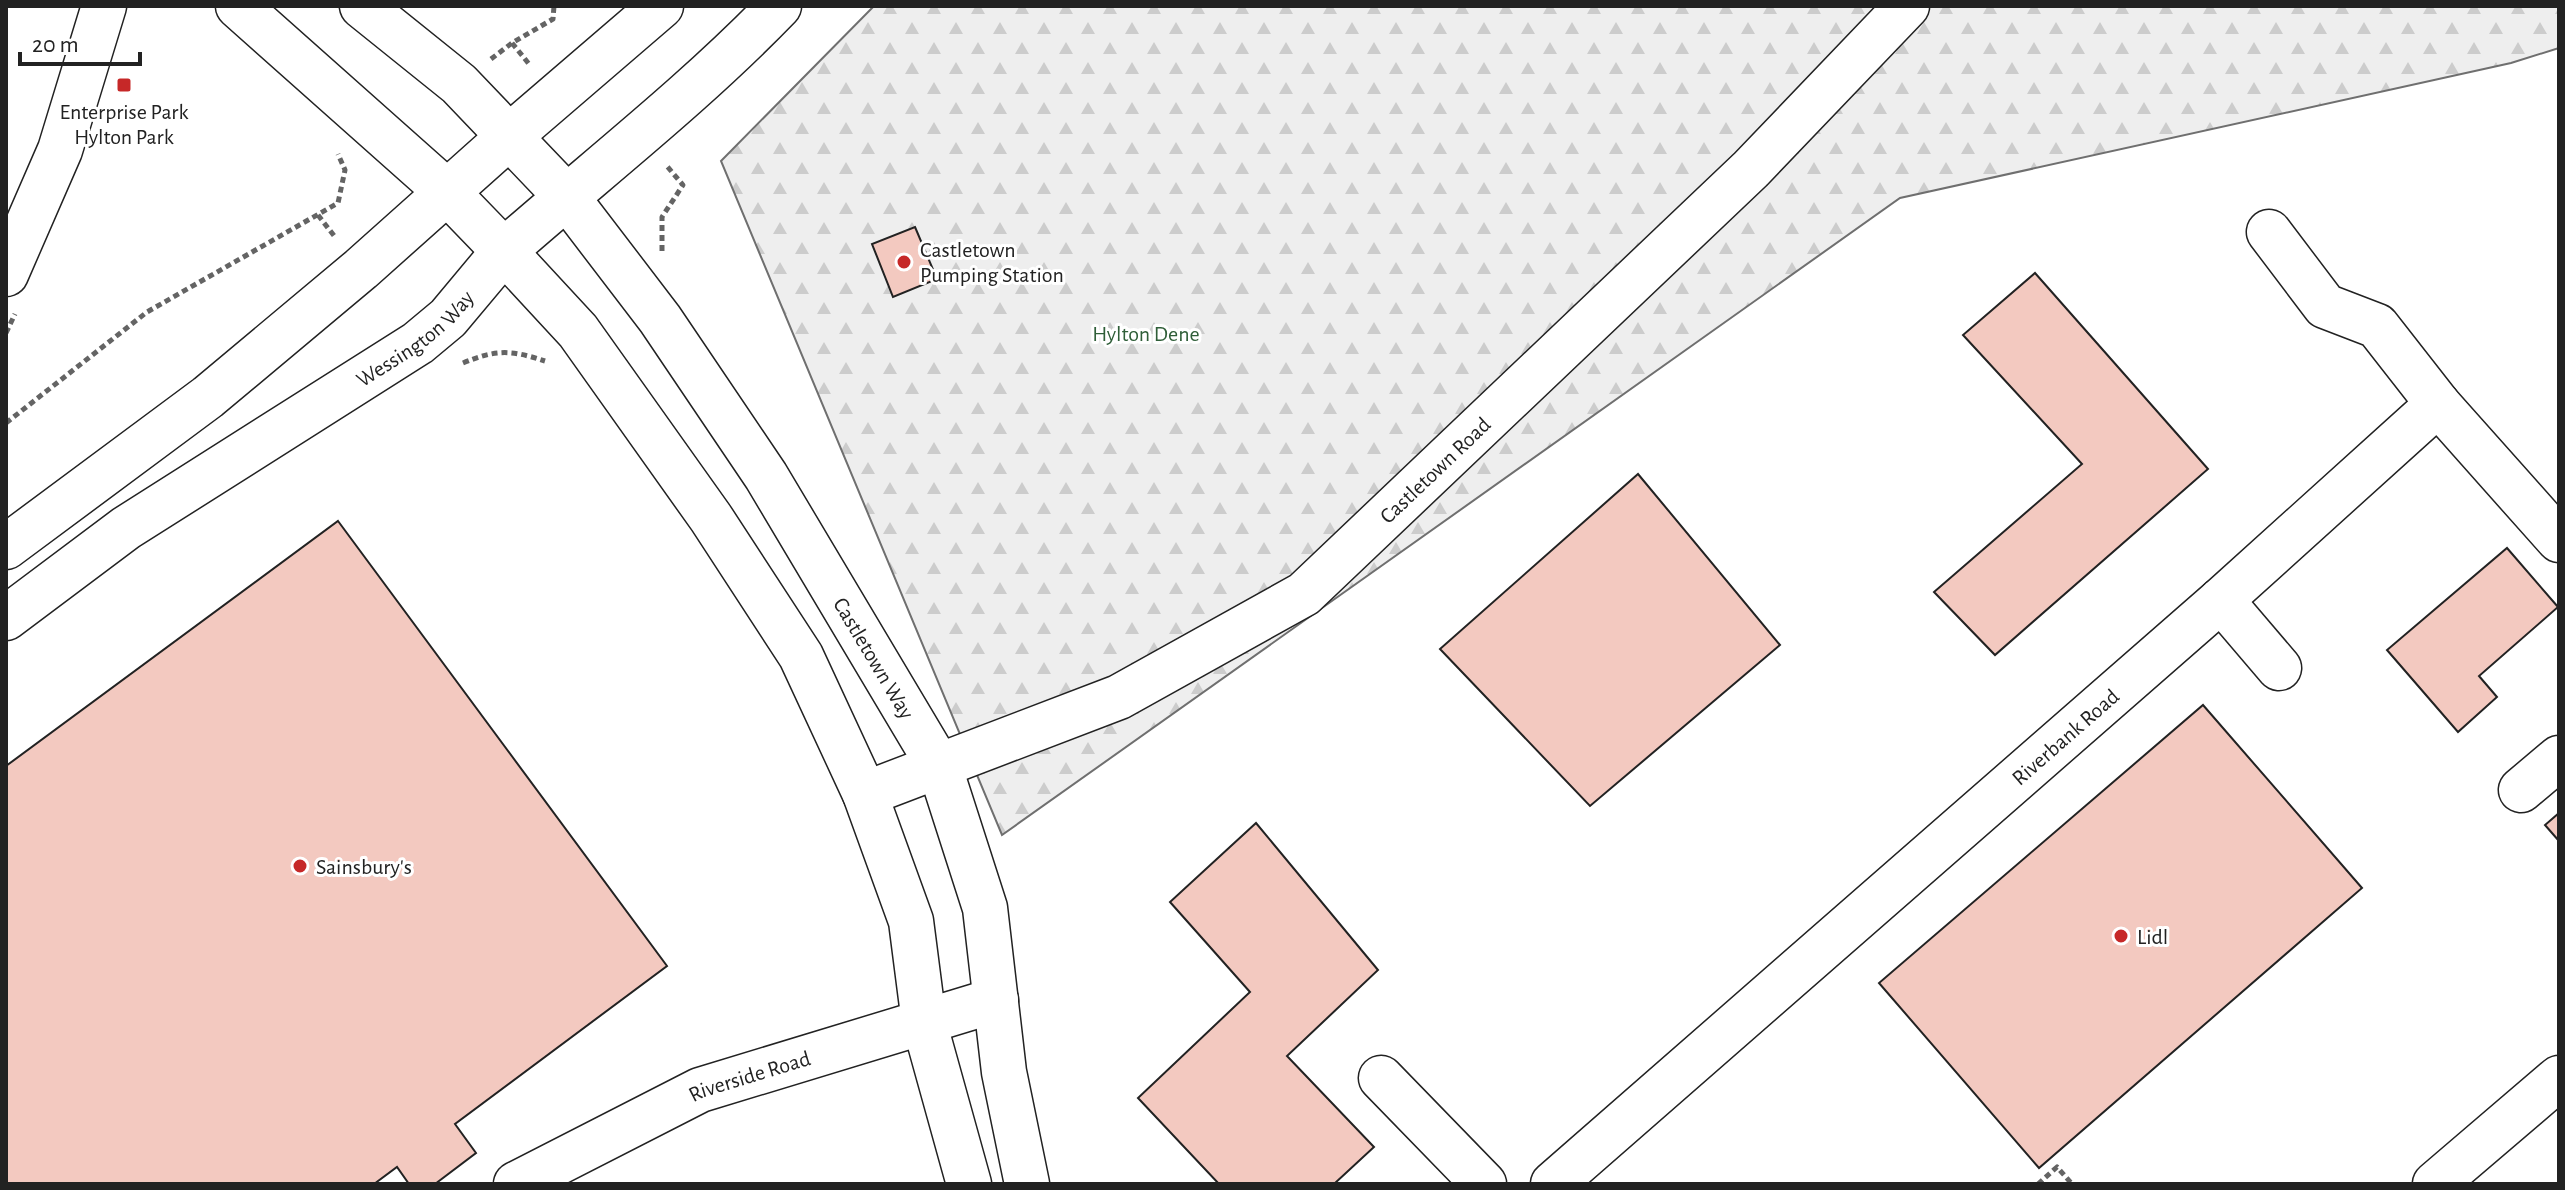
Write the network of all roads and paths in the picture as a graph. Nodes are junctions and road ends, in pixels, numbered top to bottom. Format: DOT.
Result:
graph roads {
  1 [pos="104,6"];
  2 [pos="238,6"];
  3 [pos="362,6"];
  4 [pos="554,6"];
  5 [pos="661,6"];
  6 [pos="779,6"];
  7 [pos="1907,6"];
  8 [pos="459,84"];
  9 [pos="361,116"];
  10 [pos="511,135"];
  11 [pos="446,191"];
  12 [pos="566,196"];
  13 [pos="2269,232"];
  14 [pos="504,251"];
  15 [pos="6,274"];
  16 [pos="2438,404"];
  17 [pos="6,423"];
  18 [pos="2559,540"];
  19 [pos="6,547"];
  20 [pos="2221,600"];
  21 [pos="6,618"];
  22 [pos="2279,668"];
  23 [pos="2559,758"];
  24 [pos="940,768"];
  25 [pos="2521,790"];
  26 [pos="865,794"];
  27 [pos="996,1000"];
  28 [pos="924,1022"];
  29 [pos="1381,1078"];
  30 [pos="2559,1078"];
  31 [pos="516,1184"];
  32 [pos="969,1184"];
  33 [pos="1027,1184"];
  34 [pos="1484,1184"];
  35 [pos="1553,1184"];
  36 [pos="2038,1184"];
  37 [pos="2072,1184"];
  38 [pos="2435,1184"];
  1 -- 15 [label="main road"];
  2 -- 9 [label="main road"];
  3 -- 8 [label="main road, Castletown Way"];
  4 -- 8 [label="path"];
  5 -- 10 [label="main road"];
  6 -- 12 [label="main road, Wessington Way"];
  7 -- 24 [label="main road, Castletown Road"];
  8 -- 10 [label="main road, Castletown Way"];
  9 -- 11 [label="main road"];
  9 -- 17 [label="path"];
  10 -- 11 [label="main road"];
  10 -- 12 [label="main road, Castletown Way"];
  11 -- 14 [label="main road"];
  11 -- 19 [label="main road"];
  12 -- 14 [label="main road, Wessington Way"];
  12 -- 24 [label="main road, Castletown Way"];
  13 -- 16 [label="main road"];
  14 -- 21 [label="main road, Wessington Way"];
  14 -- 26 [label="main road"];
  16 -- 18 [label="main road"];
  16 -- 20 [label="main road, Riverbank Road"];
  20 -- 22 [label="main road"];
  20 -- 35 [label="main road, Riverbank Road"];
  23 -- 25 [label="main road"];
  24 -- 26 [label="main road, Castletown Road"];
  24 -- 27 [label="main road, Castletown Way"];
  26 -- 28 [label="main road"];
  27 -- 28 [label="main road, Riverside Road"];
  27 -- 33 [label="main road, Castletown Way"];
  28 -- 31 [label="main road, Riverside Road"];
  28 -- 32 [label="main road"];
  29 -- 34 [label="main road"];
  30 -- 38 [label="main road"];
  36 -- 37 [label="path"];
}
